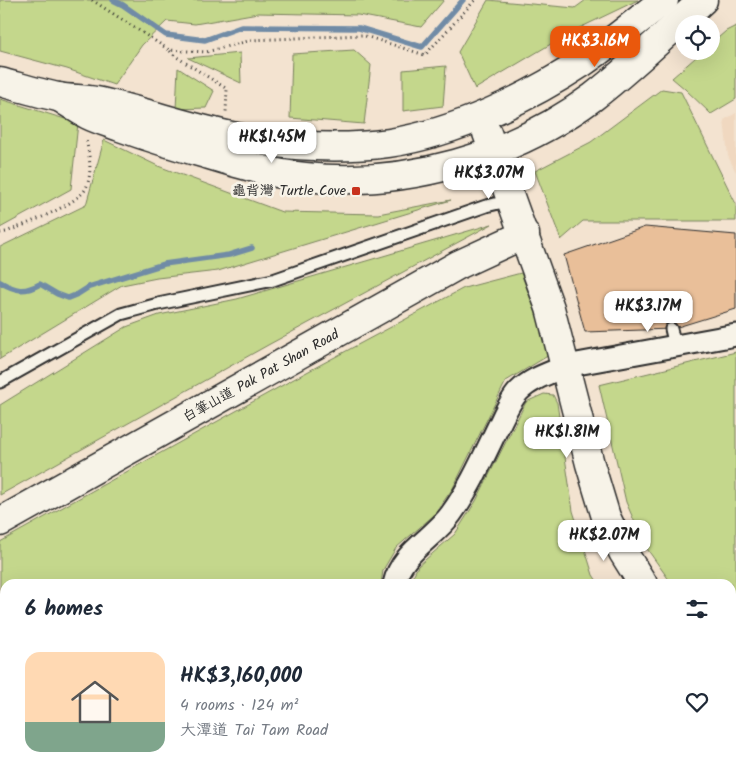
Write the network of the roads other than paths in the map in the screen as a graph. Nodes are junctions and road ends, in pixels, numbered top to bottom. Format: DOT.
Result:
graph roads {
  1 [pos="664,0"];
  2 [pos="703,0"];
  3 [pos="0,82"];
  4 [pos="59,97"];
  5 [pos="480,116"];
  6 [pos="494,150"];
  7 [pos="512,200"];
  8 [pos="525,234"];
  9 [pos="736,335"];
  10 [pos="569,377"];
  11 [pos="0,382"];
  12 [pos="0,522"];
  13 [pos="396,579"];
  14 [pos="640,579"];
  1 -- 5 [label="main road"];
  2 -- 6 [label="main road"];
  3 -- 4 [label="main road"];
  4 -- 5 [label="main road"];
  4 -- 6 [label="main road"];
  5 -- 6 [label="main road"];
  6 -- 7 [label="main road"];
  7 -- 8 [label="main road"];
  7 -- 11 [label="lane"];
  8 -- 10 [label="main road"];
  8 -- 12 [label="main road, 白筆山道 Pak Pat Shan Road"];
  9 -- 10 [label="street"];
  10 -- 13 [label="street"];
  10 -- 14 [label="main road"];
}
